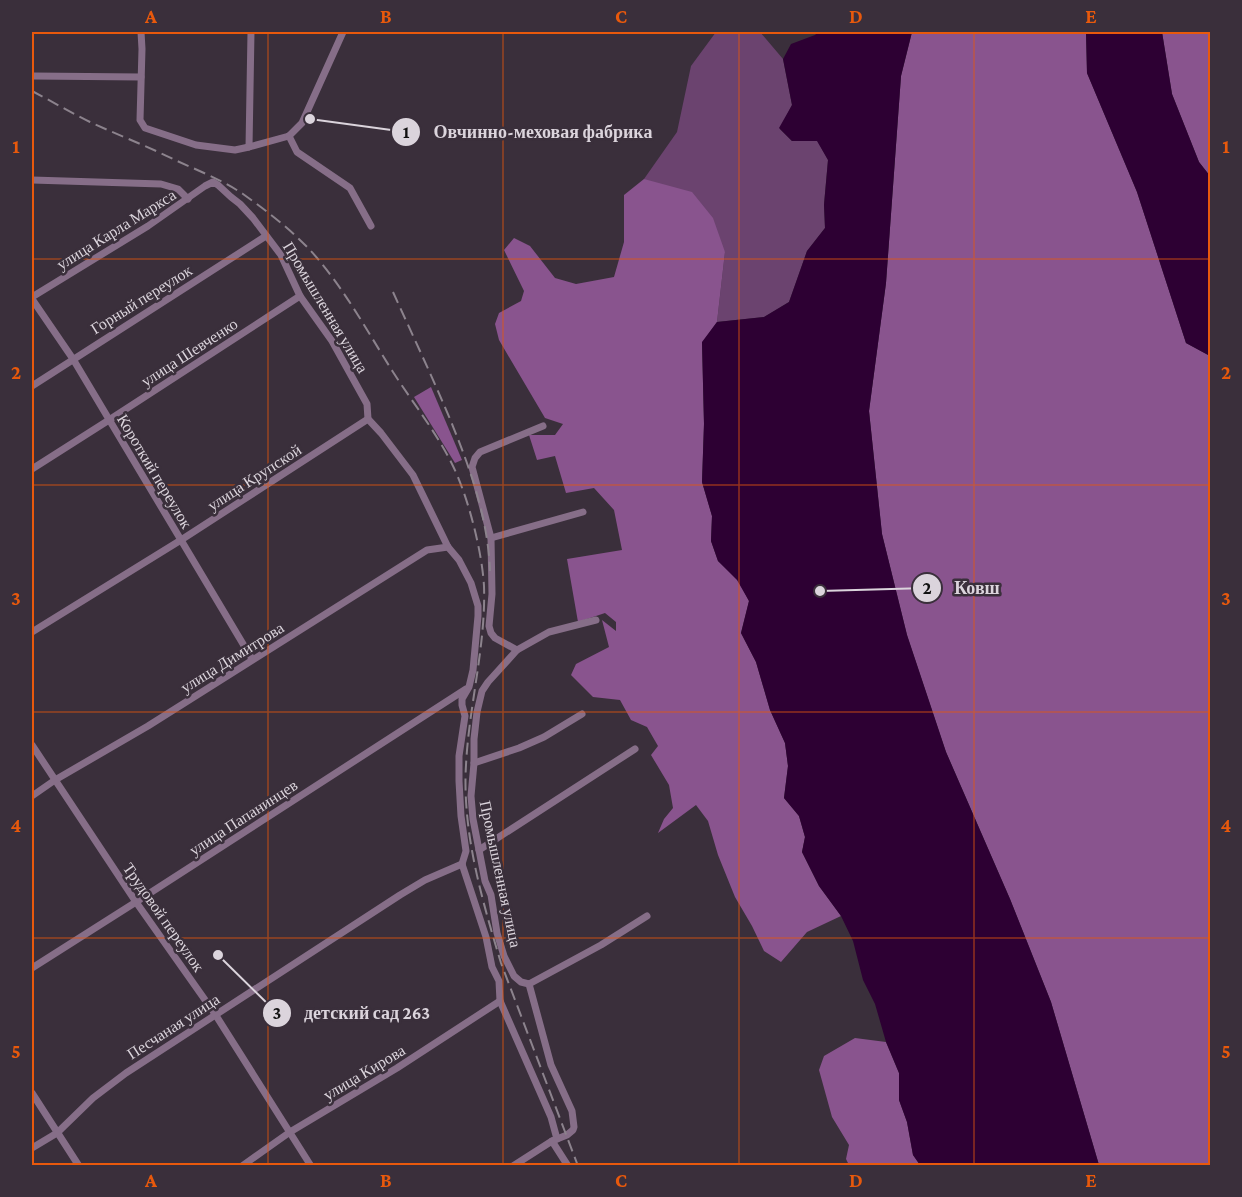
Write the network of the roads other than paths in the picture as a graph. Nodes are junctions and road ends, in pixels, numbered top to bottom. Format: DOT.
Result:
graph roads {
  1 [pos="141,32"];
  2 [pos="251,32"];
  3 [pos="343,32"];
  4 [pos="33,76"];
  5 [pos="141,77"];
  6 [pos="290,136"];
  7 [pos="249,147"];
  8 [pos="32,180"];
  9 [pos="213,182"];
  10 [pos="188,199"];
  11 [pos="371,226"];
  12 [pos="266,236"];
  13 [pos="300,296"];
  14 [pos="32,298"];
  15 [pos="73,359"];
  16 [pos="32,386"];
  17 [pos="368,419"];
  18 [pos="109,420"];
  19 [pos="543,426"];
  20 [pos="32,469"];
  21 [pos="584,512"];
  22 [pos="491,538"];
  23 [pos="181,540"];
  24 [pos="448,547"];
  25 [pos="596,620"];
  26 [pos="32,632"];
  27 [pos="517,650"];
  28 [pos="252,659"];
  29 [pos="469,687"];
  30 [pos="582,714"];
  31 [pos="32,745"];
  32 [pos="635,749"];
  33 [pos="474,763"];
  34 [pos="55,780"];
  35 [pos="32,796"];
  36 [pos="479,850"];
  37 [pos="462,864"];
  38 [pos="136,902"];
  39 [pos="647,916"];
  40 [pos="32,968"];
  41 [pos="529,984"];
  42 [pos="500,1001"];
  43 [pos="215,1014"];
  44 [pos="32,1093"];
  45 [pos="57,1132"];
  46 [pos="290,1132"];
  47 [pos="554,1140"];
  48 [pos="32,1148"];
  49 [pos="79,1166"];
  50 [pos="242,1166"];
  51 [pos="311,1166"];
  52 [pos="513,1166"];
  53 [pos="568,1166"];
  1 -- 5 [label="street"];
  2 -- 7 [label="street"];
  3 -- 6 [label="street"];
  4 -- 5 [label="street"];
  5 -- 7 [label="street"];
  6 -- 7 [label="street"];
  6 -- 11 [label="street"];
  8 -- 10 [label="street"];
  9 -- 10 [label="street, улица Карла Маркса"];
  9 -- 12 [label="street, Промышленная улица"];
  10 -- 14 [label="street, улица Карла Маркса"];
  12 -- 13 [label="street, Промышленная улица"];
  12 -- 15 [label="street, Горный переулок"];
  13 -- 17 [label="street, Промышленная улица"];
  13 -- 18 [label="street, улица Шевченко"];
  14 -- 15 [label="street, Короткий переулок"];
  15 -- 16 [label="street, Горный переулок"];
  15 -- 18 [label="street, Короткий переулок"];
  17 -- 23 [label="street, улица Крупской"];
  17 -- 24 [label="street, Промышленная улица"];
  18 -- 20 [label="street, улица Шевченко"];
  18 -- 23 [label="street, Короткий переулок"];
  19 -- 22 [label="street"];
  21 -- 22 [label="street"];
  22 -- 27 [label="street"];
  23 -- 26 [label="street, улица Крупской"];
  23 -- 28 [label="street, Короткий переулок"];
  24 -- 28 [label="street, улица Димитрова"];
  24 -- 29 [label="street, Промышленная улица"];
  25 -- 27 [label="street, Промышленная улица"];
  27 -- 33 [label="street, Промышленная улица"];
  28 -- 34 [label="street, улица Димитрова"];
  29 -- 37 [label="street, Промышленная улица"];
  29 -- 38 [label="street, улица Папанинцев"];
  30 -- 33 [label="street"];
  31 -- 34 [label="street, Трудовой переулок"];
  32 -- 36 [label="street"];
  33 -- 36 [label="street, Промышленная улица"];
  34 -- 35 [label="street, улица Димитрова"];
  34 -- 38 [label="street, Трудовой переулок"];
  36 -- 41 [label="street, Промышленная улица"];
  37 -- 42 [label="street"];
  37 -- 43 [label="street, Песчаная улица"];
  38 -- 40 [label="street, улица Папанинцев"];
  38 -- 43 [label="street, Трудовой переулок"];
  39 -- 41 [label="street"];
  41 -- 47 [label="street"];
  42 -- 46 [label="street, улица Кирова"];
  42 -- 47 [label="street"];
  43 -- 45 [label="street, Песчаная улица"];
  43 -- 46 [label="street, Трудовой переулок"];
  44 -- 45 [label="street"];
  45 -- 48 [label="street, Песчаная улица"];
  45 -- 49 [label="street"];
  46 -- 50 [label="street, улица Кирова"];
  46 -- 51 [label="street, Трудовой переулок"];
  47 -- 52 [label="street"];
  47 -- 53 [label="street"];
}
